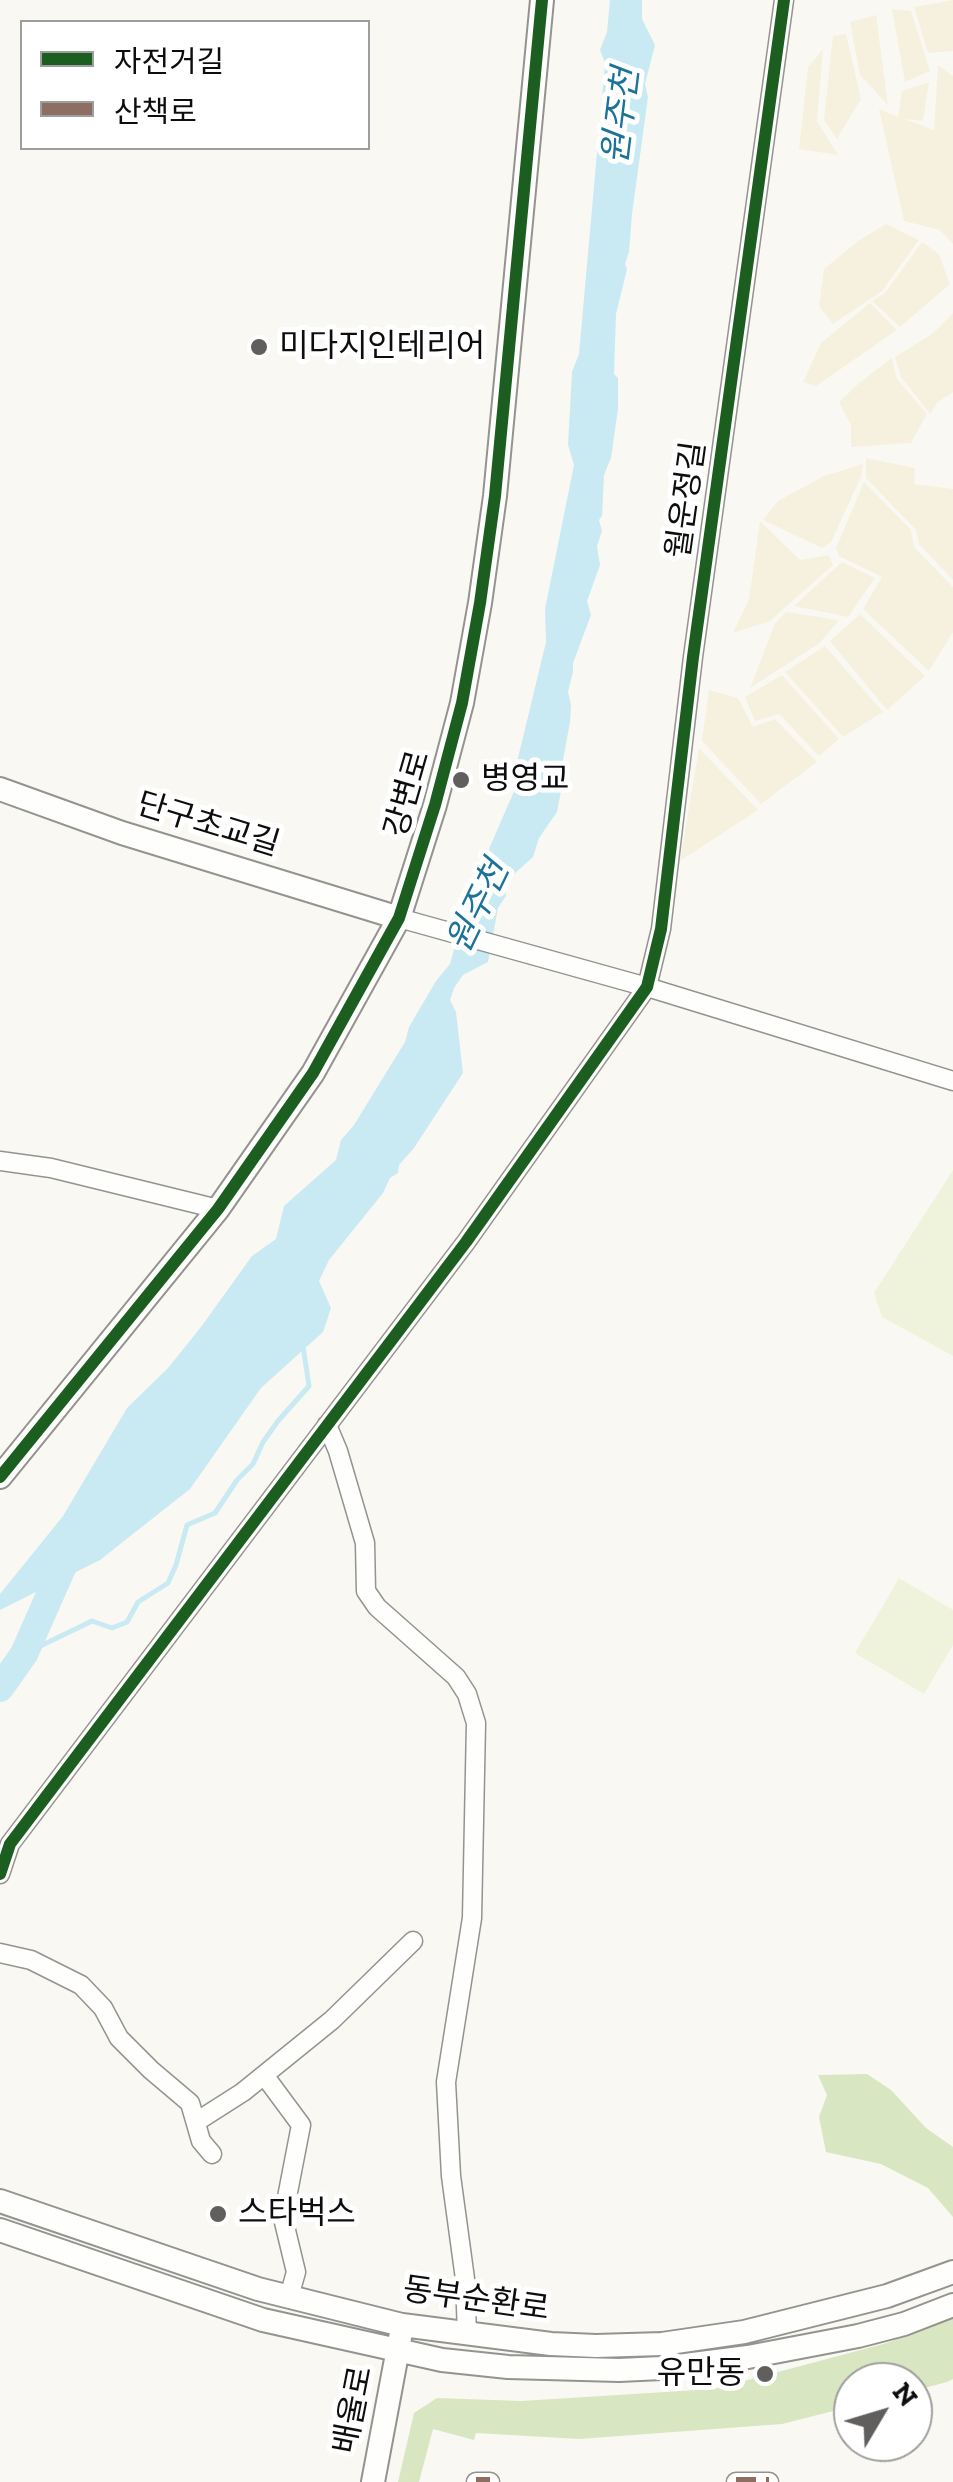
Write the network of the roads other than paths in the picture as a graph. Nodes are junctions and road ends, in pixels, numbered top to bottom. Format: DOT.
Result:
graph roads {
  1 [pos="542,0"];
  2 [pos="784,0"];
  3 [pos="0,789"];
  4 [pos="410,921"];
  5 [pos="647,987"];
  6 [pos="953,1081"];
  7 [pos="0,1161"];
  8 [pos="218,1209"];
  9 [pos="327,1426"];
  10 [pos="0,1476"];
  11 [pos="0,1874"];
  12 [pos="413,1942"];
  13 [pos="0,1954"];
  14 [pos="264,2075"];
  15 [pos="196,2122"];
  16 [pos="212,2154"];
  17 [pos="0,2201"];
  18 [pos="0,2230"];
  19 [pos="953,2272"];
  20 [pos="290,2297"];
  21 [pos="953,2306"];
  22 [pos="402,2326"];
  23 [pos="467,2334"];
  24 [pos="398,2350"];
  25 [pos="372,2482"];
  26 [pos="476,2482"];
  27 [pos="490,2482"];
  28 [pos="736,2482"];
  29 [pos="769,2482"];
  1 -- 4 [label="street, 강변로"];
  2 -- 5 [label="street, 월운정길"];
  3 -- 4 [label="street, 단구초교길"];
  4 -- 5 [label="street"];
  4 -- 8 [label="street, 강변로"];
  5 -- 6 [label="street"];
  5 -- 9 [label="street"];
  7 -- 8 [label="street"];
  8 -- 10 [label="street, 강변로"];
  9 -- 11 [label="street"];
  9 -- 23 [label="street"];
  12 -- 14 [label="street"];
  13 -- 15 [label="street"];
  14 -- 15 [label="street"];
  14 -- 20 [label="street"];
  15 -- 16 [label="street"];
  17 -- 20 [label="street, 동부순환로"];
  18 -- 24 [label="street, 동부순환로"];
  19 -- 23 [label="street, 동부순환로"];
  20 -- 22 [label="street, 동부순환로"];
  21 -- 24 [label="street, 동부순환로"];
  22 -- 23 [label="street, 동부순환로"];
  22 -- 24 [label="street, 배울로"];
  24 -- 25 [label="street, 배울로"];
  26 -- 27 [label="street"];
  28 -- 29 [label="street"];
}
